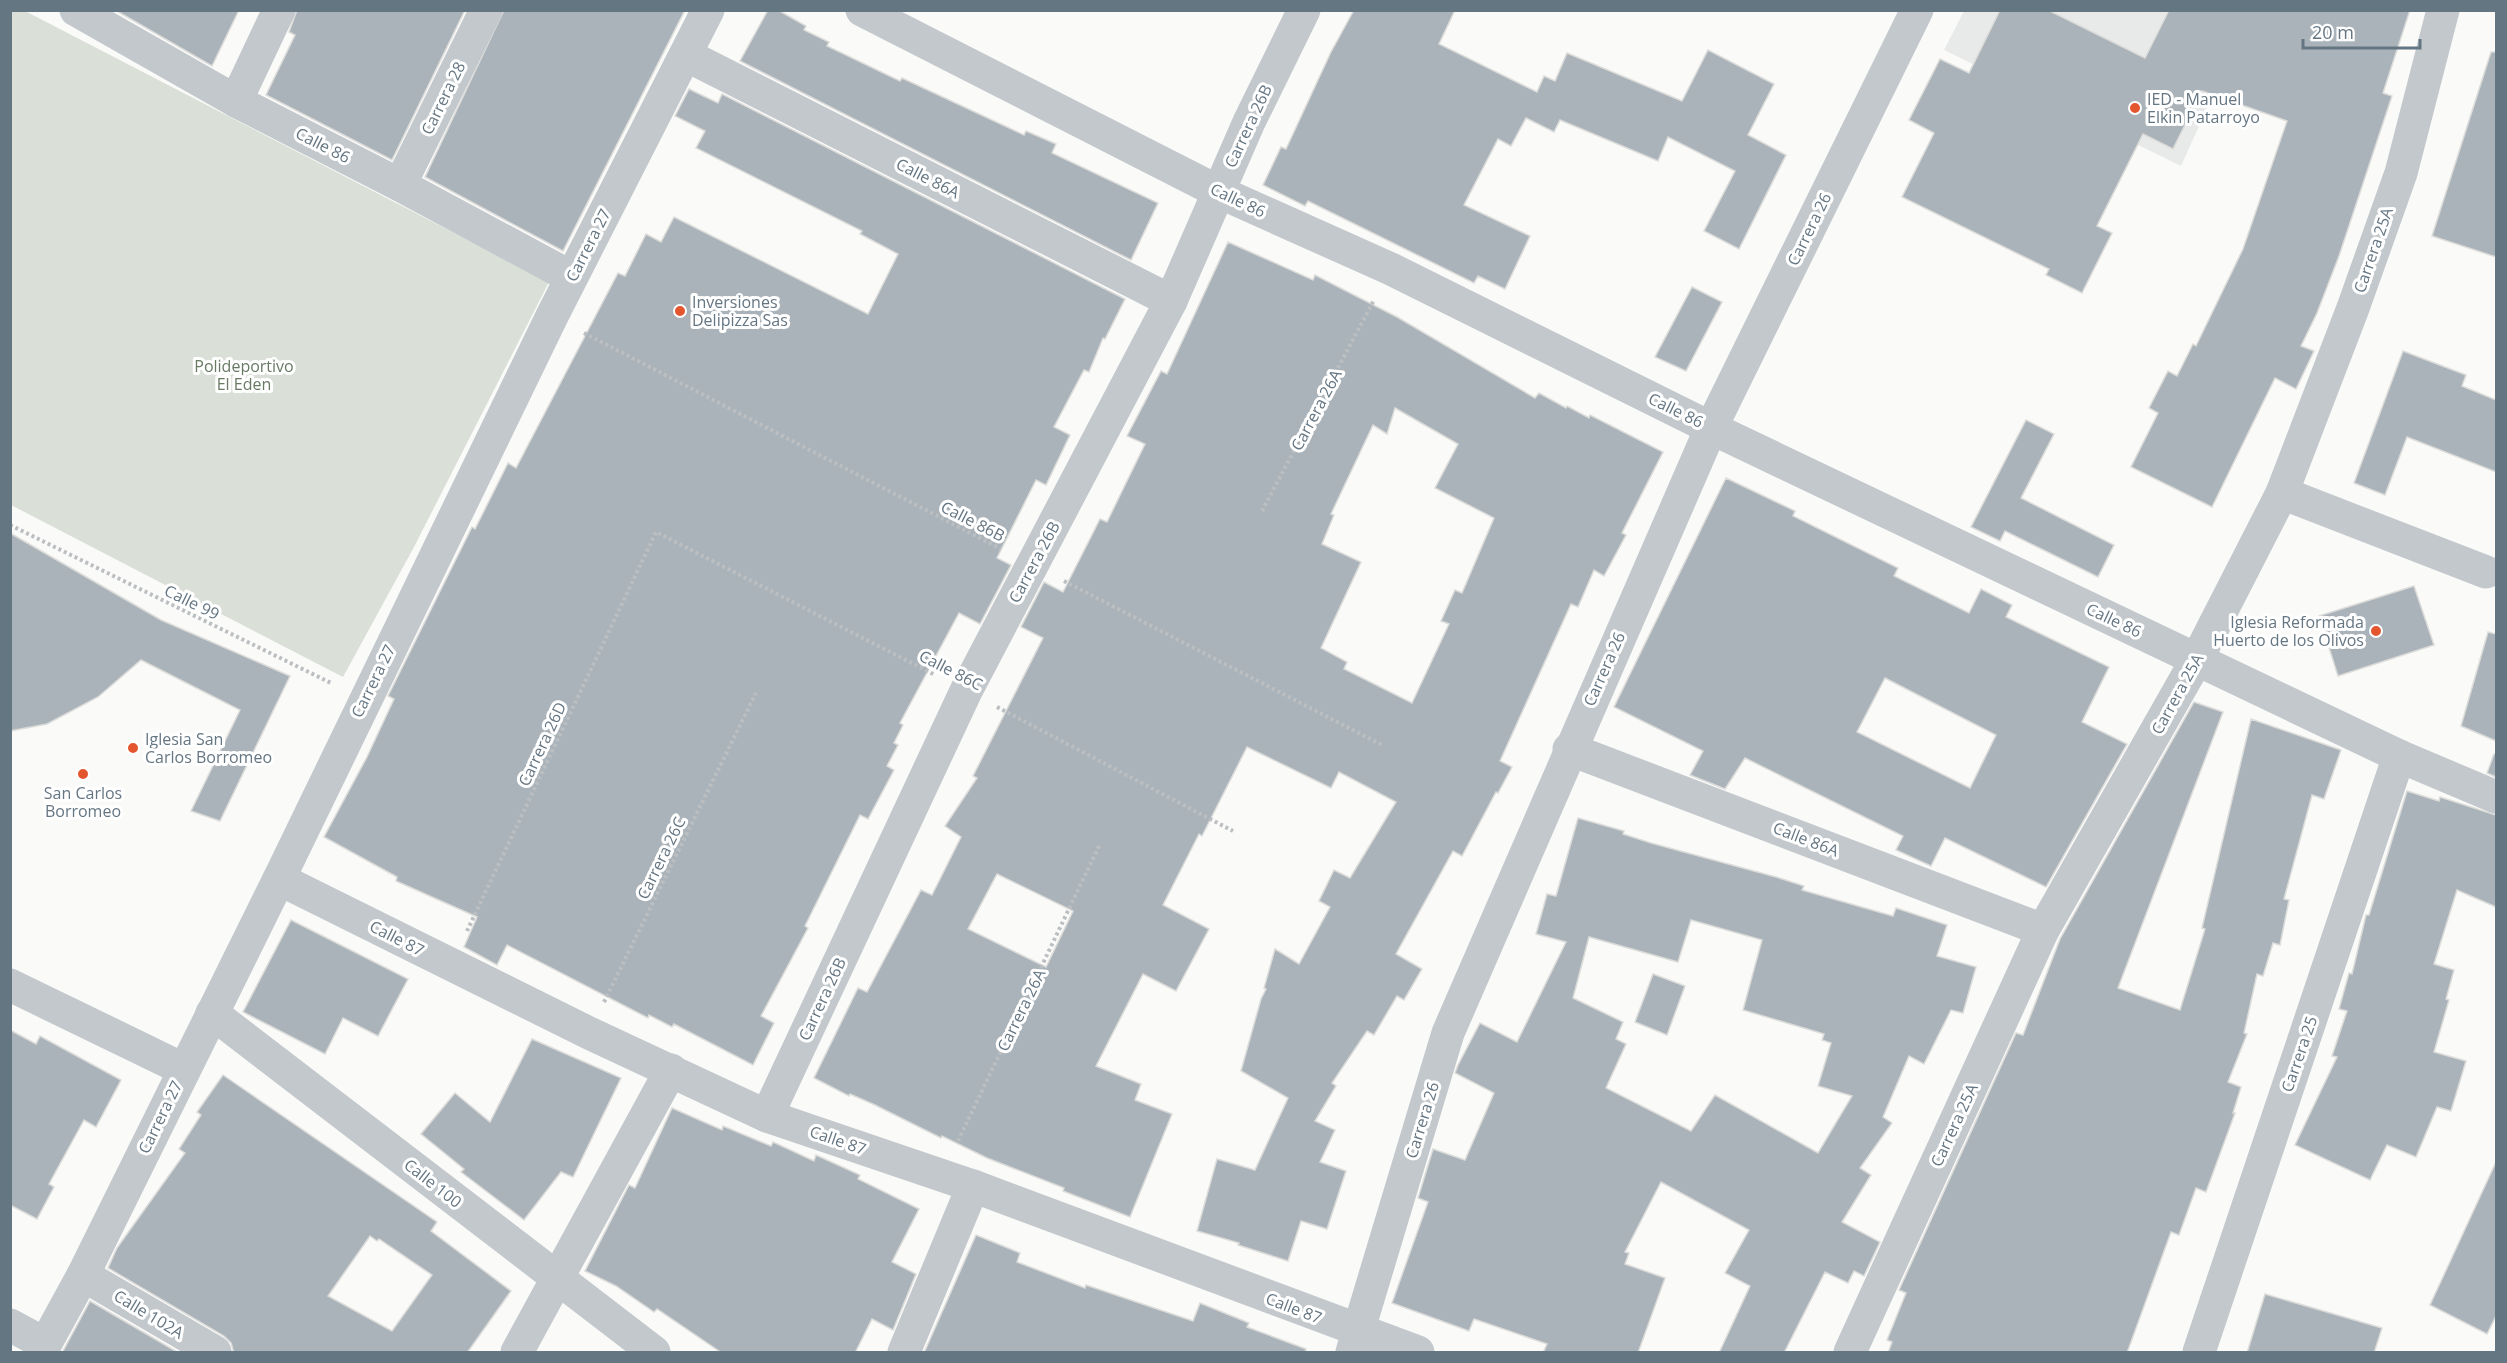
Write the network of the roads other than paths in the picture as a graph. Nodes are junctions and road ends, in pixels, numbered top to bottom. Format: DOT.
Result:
graph roads {
  1 [pos="76,10"];
  2 [pos="279,10"];
  3 [pos="486,10"];
  4 [pos="708,10"];
  5 [pos="862,10"];
  6 [pos="1304,10"];
  7 [pos="1917,10"];
  8 [pos="2443,10"];
  9 [pos="686,56"];
  10 [pos="236,101"];
  11 [pos="400,185"];
  12 [pos="1219,192"];
  13 [pos="572,277"];
  14 [pos="1171,301"];
  15 [pos="1711,428"];
  16 [pos="2282,493"];
  17 [pos="2486,572"];
  18 [pos="2197,659"];
  19 [pos="1569,749"];
  20 [pos="2399,756"];
  21 [pos="2496,797"];
  22 [pos="279,879"];
  23 [pos="2043,930"];
  24 [pos="10,985"];
  25 [pos="212,1013"];
  26 [pos="183,1070"];
  27 [pos="670,1070"];
  28 [pos="767,1116"];
  29 [pos="973,1186"];
  30 [pos="83,1275"];
  31 [pos="556,1278"];
  32 [pos="10,1325"];
  33 [pos="1355,1342"];
  34 [pos="43,1348"];
  35 [pos="215,1353"];
  36 [pos="517,1353"];
  37 [pos="654,1353"];
  38 [pos="904,1353"];
  39 [pos="1418,1353"];
  40 [pos="1850,1353"];
  41 [pos="2199,1353"];
  1 -- 10 [label="street, Calle 86"];
  2 -- 10 [label="street"];
  3 -- 11 [label="street, Carrera 28"];
  4 -- 9 [label="street, Carrera 27"];
  5 -- 12 [label="street, Calle 86"];
  6 -- 12 [label="street, Carrera 26B"];
  7 -- 15 [label="street, Carrera 26"];
  8 -- 16 [label="street, Carrera 25A"];
  9 -- 13 [label="street, Carrera 27"];
  9 -- 14 [label="street, Calle 86A"];
  10 -- 11 [label="street, Calle 86"];
  11 -- 13 [label="street, Calle 86"];
  12 -- 14 [label="street, Carrera 26B"];
  12 -- 15 [label="street, Calle 86"];
  13 -- 22 [label="street, Carrera 27"];
  14 -- 28 [label="street, Carrera 26B"];
  15 -- 18 [label="street, Calle 86"];
  15 -- 19 [label="street, Carrera 26"];
  16 -- 17 [label="street"];
  16 -- 18 [label="street, Carrera 25A"];
  18 -- 20 [label="street, Calle 86"];
  18 -- 23 [label="street, Carrera 25A"];
  19 -- 23 [label="street, Calle 86A"];
  19 -- 33 [label="street, Carrera 26"];
  20 -- 21 [label="street, Calle 86"];
  20 -- 41 [label="street, Carrera 25"];
  22 -- 25 [label="street, Carrera 27"];
  22 -- 27 [label="street, Calle 87"];
  23 -- 40 [label="street, Carrera 25A"];
  24 -- 26 [label="street"];
  25 -- 26 [label="street, Carrera 27"];
  25 -- 31 [label="street, Calle 100"];
  26 -- 30 [label="street, Carrera 27"];
  27 -- 28 [label="street, Calle 87"];
  27 -- 31 [label="street"];
  28 -- 29 [label="street, Calle 87"];
  29 -- 33 [label="street, Calle 87"];
  29 -- 38 [label="street"];
  30 -- 34 [label="street, Carrera 27"];
  30 -- 35 [label="street, Calle 102A"];
  31 -- 36 [label="street"];
  31 -- 37 [label="street, Calle 100"];
  32 -- 34 [label="street"];
  33 -- 39 [label="street, Calle 87"];
}
